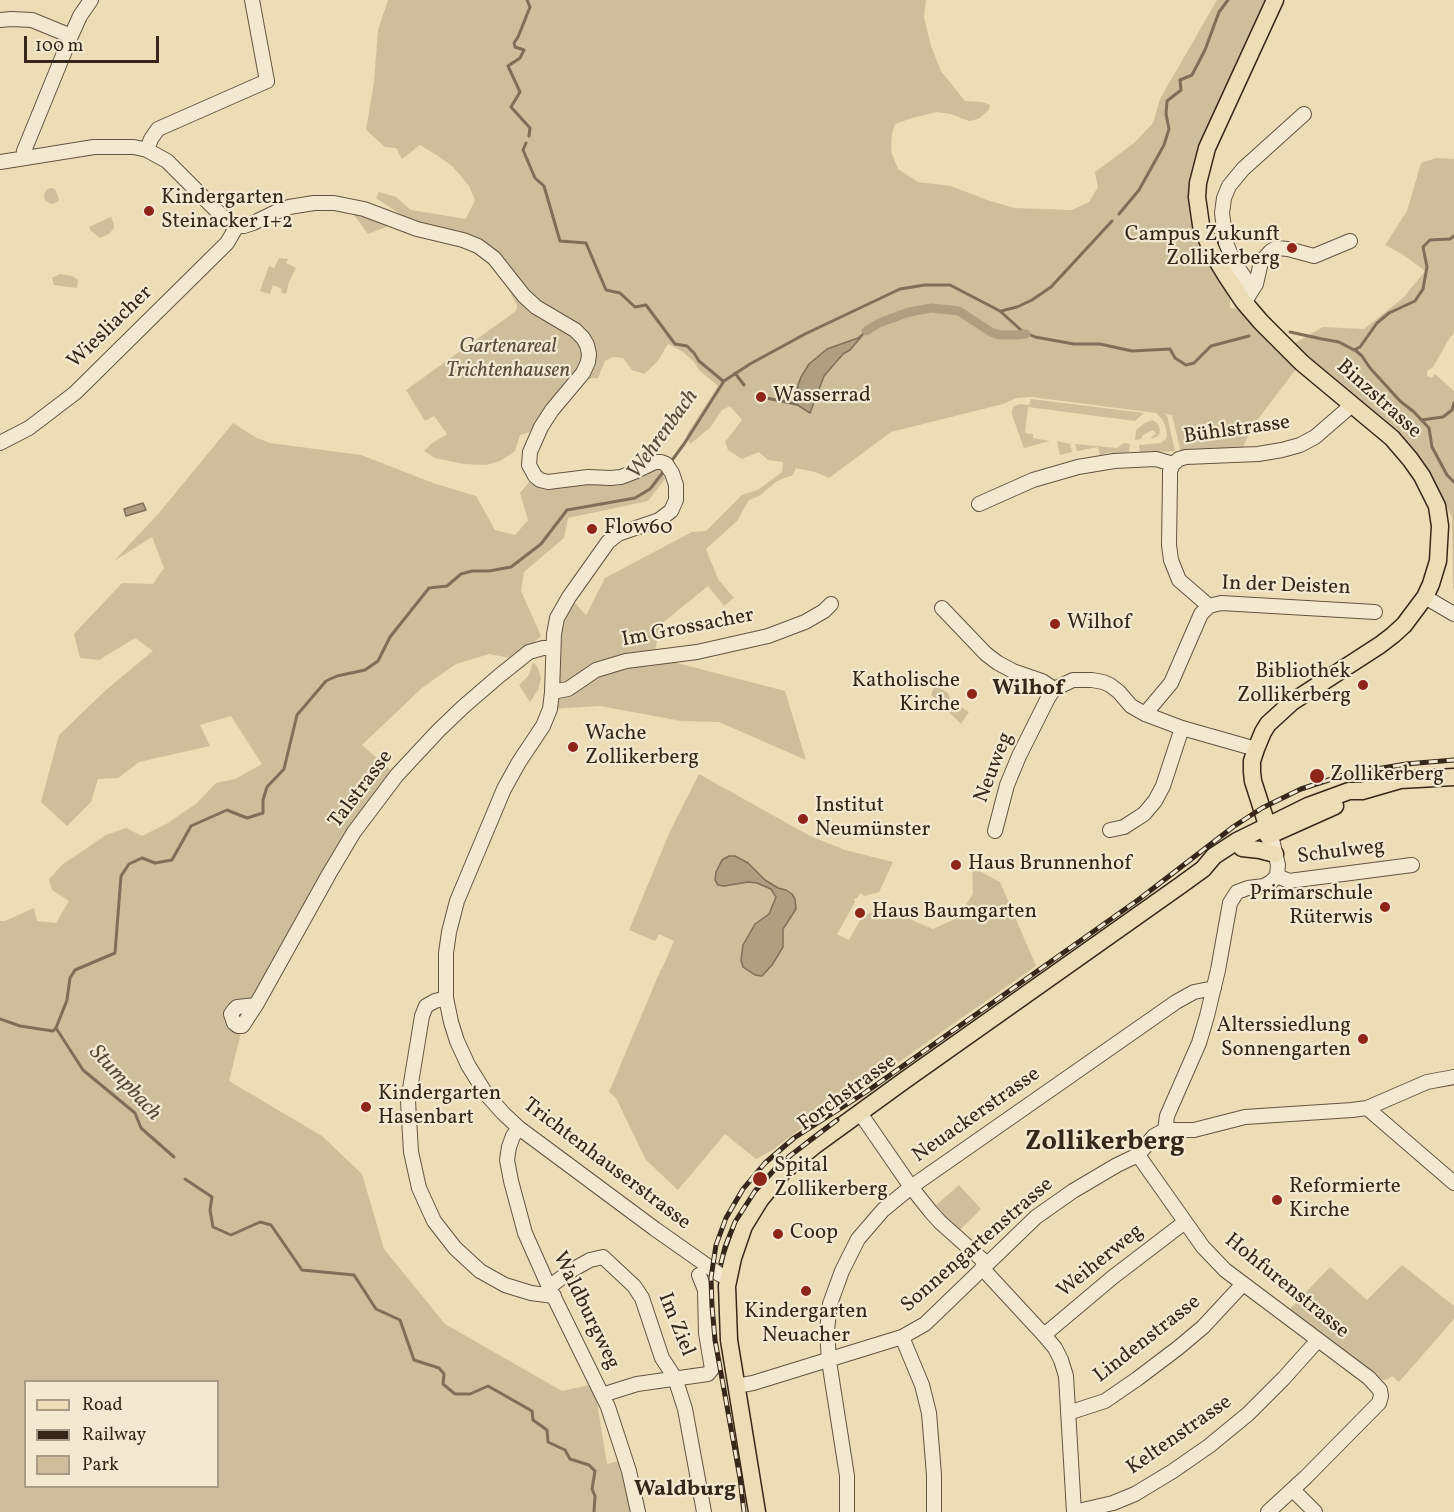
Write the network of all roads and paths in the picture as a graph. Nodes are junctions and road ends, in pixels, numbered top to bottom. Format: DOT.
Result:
graph roads {
  1 [pos="91,0"];
  2 [pos="252,0"];
  3 [pos="1275,0"];
  4 [pos="0,20"];
  5 [pos="71,36"];
  6 [pos="1304,114"];
  7 [pos="147,150"];
  8 [pos="23,158"];
  9 [pos="0,162"];
  10 [pos="237,226"];
  11 [pos="1350,241"];
  12 [pos="1246,299"];
  13 [pos="1352,405"];
  14 [pos="0,443"];
  15 [pos="1173,464"];
  16 [pos="979,504"];
  17 [pos="1425,597"];
  18 [pos="831,604"];
  19 [pos="1209,606"];
  20 [pos="942,608"];
  21 [pos="1376,612"];
  22 [pos="1454,614"];
  23 [pos="553,648"];
  24 [pos="1054,689"];
  25 [pos="552,692"];
  26 [pos="1145,714"];
  27 [pos="1182,728"];
  28 [pos="1256,749"];
  29 [pos="1454,777"];
  30 [pos="1110,830"];
  31 [pos="1269,830"];
  32 [pos="995,831"];
  33 [pos="1242,848"];
  34 [pos="1275,854"];
  35 [pos="1412,866"];
  36 [pos="1203,869"];
  37 [pos="1277,876"];
  38 [pos="1214,988"];
  39 [pos="446,998"];
  40 [pos="256,1005"];
  41 [pos="1454,1077"];
  42 [pos="1367,1107"];
  43 [pos="860,1113"];
  44 [pos="519,1128"];
  45 [pos="1166,1130"];
  46 [pos="1138,1155"];
  47 [pos="1454,1183"];
  48 [pos="911,1187"];
  49 [pos="1185,1222"];
  50 [pos="985,1266"];
  51 [pos="699,1275"];
  52 [pos="728,1279"];
  53 [pos="1243,1284"];
  54 [pos="552,1292"];
  55 [pos="1044,1335"];
  56 [pos="902,1337"];
  57 [pos="1318,1340"];
  58 [pos="829,1361"];
  59 [pos="675,1378"];
  60 [pos="736,1386"];
  61 [pos="602,1395"];
  62 [pos="1068,1413"];
  63 [pos="1293,1490"];
  64 [pos="638,1512"];
  65 [pos="704,1512"];
  66 [pos="757,1512"];
  67 [pos="847,1512"];
  68 [pos="934,1512"];
  69 [pos="1074,1512"];
  70 [pos="1268,1512"];
  71 [pos="1315,1512"];
  1 -- 5 [label="street"];
  2 -- 7 [label="street"];
  3 -- 12 [label="main road, Binzstrasse"];
  4 -- 5 [label="street"];
  5 -- 8 [label="street"];
  6 -- 12 [label="street"];
  7 -- 8 [label="street"];
  7 -- 10 [label="street"];
  8 -- 9 [label="street"];
  10 -- 14 [label="street, Wiesliacher"];
  10 -- 23 [label="street, Trichtenhauserstrasse"];
  11 -- 12 [label="street"];
  12 -- 13 [label="main road, Binzstrasse"];
  13 -- 15 [label="street, Bühlstrasse"];
  13 -- 17 [label="main road, Binzstrasse"];
  15 -- 16 [label="street, Bühlstrasse"];
  15 -- 19 [label="street, In der Deisten"];
  17 -- 22 [label="street"];
  17 -- 28 [label="main road, Binzstrasse"];
  18 -- 25 [label="street, Im Grossacher"];
  19 -- 21 [label="street, In der Deisten"];
  19 -- 26 [label="street"];
  20 -- 24 [label="street"];
  23 -- 25 [label="street, Trichtenhauserstrasse"];
  23 -- 40 [label="street, Talstrasse"];
  24 -- 26 [label="street"];
  24 -- 32 [label="street, Neuweg"];
  25 -- 39 [label="street, Trichtenhauserstrasse"];
  26 -- 27 [label="street"];
  27 -- 28 [label="street"];
  27 -- 30 [label="street"];
  28 -- 31 [label="main road, Binzstrasse"];
  29 -- 31 [label="main road, Forchstrasse"];
  31 -- 33 [label="main road, Forchstrasse"];
  31 -- 34 [label="street"];
  31 -- 36 [label="main road, Forchstrasse"];
  33 -- 34 [label="main road"];
  33 -- 36 [label="main road, Forchstrasse"];
  34 -- 37 [label="street"];
  35 -- 37 [label="street, Schulweg"];
  36 -- 43 [label="main road, Forchstrasse"];
  37 -- 38 [label="street"];
  38 -- 45 [label="street"];
  38 -- 48 [label="street, Neuackerstrasse"];
  39 -- 44 [label="street, Trichtenhauserstrasse"];
  39 -- 54 [label="street"];
  41 -- 42 [label="street"];
  42 -- 45 [label="street"];
  42 -- 47 [label="street"];
  43 -- 48 [label="street"];
  43 -- 52 [label="main road, Forchstrasse"];
  44 -- 52 [label="street, Trichtenhauserstrasse"];
  44 -- 54 [label="street, Waldburgweg"];
  45 -- 46 [label="street, Sonnengartenstrasse"];
  46 -- 49 [label="street, Hohfurenstrasse"];
  46 -- 50 [label="street, Sonnengartenstrasse"];
  48 -- 50 [label="street"];
  48 -- 58 [label="street, Neuackerstrasse"];
  49 -- 53 [label="street, Hohfurenstrasse"];
  49 -- 55 [label="street, Weiherweg"];
  50 -- 55 [label="street"];
  50 -- 56 [label="street, Sonnengartenstrasse"];
  51 -- 59 [label="street, Im Ziel"];
  52 -- 60 [label="main road, Forchstrasse"];
  53 -- 57 [label="street, Hohfurenstrasse"];
  53 -- 62 [label="street, Lindenstrasse"];
  54 -- 59 [label="street, Im Ziel"];
  54 -- 61 [label="street, Waldburgweg"];
  55 -- 62 [label="street"];
  56 -- 58 [label="street, Sonnengartenstrasse"];
  56 -- 68 [label="street"];
  57 -- 63 [label="street, Hohfurenstrasse"];
  57 -- 69 [label="street, Keltenstrasse"];
  58 -- 60 [label="street, Sonnengartenstrasse"];
  58 -- 67 [label="street, Neuackerstrasse"];
  59 -- 61 [label="street, Im Ziel"];
  59 -- 65 [label="street, Im Ziel"];
  60 -- 66 [label="main road, Forchstrasse"];
  61 -- 64 [label="street, Waldburgweg"];
  62 -- 69 [label="street"];
  63 -- 70 [label="street"];
  63 -- 71 [label="street"];
}
